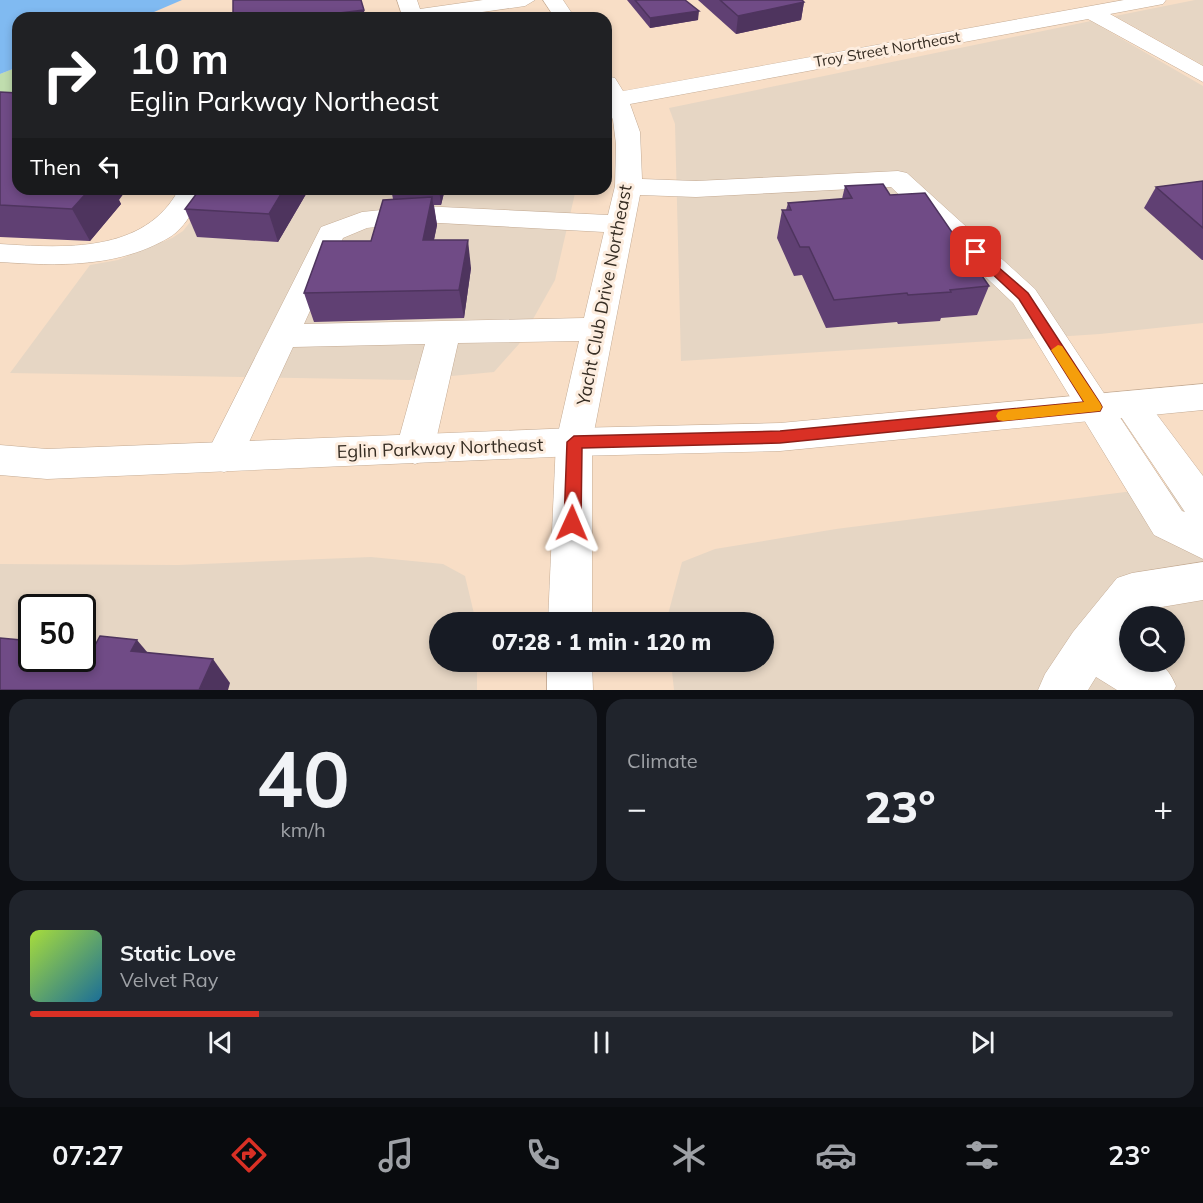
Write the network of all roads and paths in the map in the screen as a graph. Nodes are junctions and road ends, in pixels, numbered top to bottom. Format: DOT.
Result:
graph roads {
  1 [pos="525,0"];
  2 [pos="1156,0"];
  3 [pos="440,12"];
  4 [pos="1091,12"];
  5 [pos="1203,75"];
  6 [pos="612,90"];
  7 [pos="617,130"];
  8 [pos="628,186"];
  9 [pos="189,195"];
  10 [pos="620,224"];
  11 [pos="0,253"];
  12 [pos="598,329"];
  13 [pos="444,333"];
  14 [pos="281,336"];
  15 [pos="1203,397"];
  16 [pos="1113,406"];
  17 [pos="574,442"];
  18 [pos="415,449"];
  19 [pos="224,457"];
  20 [pos="1,462"];
  21 [pos="1203,507"];
  22 [pos="1203,541"];
  23 [pos="1203,581"];
  24 [pos="570,612"];
  25 [pos="1089,647"];
  26 [pos="570,672"];
  27 [pos="1153,686"];
  28 [pos="570,690"];
  29 [pos="1061,690"];
  1 -- 3 [label="main road"];
  2 -- 4 [label="main road, Troy Street Northeast"];
  4 -- 5 [label="main road"];
  4 -- 6 [label="main road, Troy Street Northeast"];
  6 -- 7 [label="main road, Yacht Club Drive Northeast"];
  7 -- 8 [label="main road, Yacht Club Drive Northeast"];
  8 -- 10 [label="main road, Yacht Club Drive Northeast"];
  8 -- 16 [label="main road"];
  9 -- 11 [label="main road"];
  10 -- 12 [label="main road, Yacht Club Drive Northeast"];
  10 -- 14 [label="main road"];
  12 -- 13 [label="main road"];
  12 -- 17 [label="main road, Yacht Club Drive Northeast"];
  13 -- 14 [label="main road"];
  13 -- 18 [label="main road"];
  14 -- 19 [label="main road"];
  15 -- 16 [label="main road, Eglin Parkway Northeast"];
  16 -- 17 [label="main road, Eglin Parkway Northeast"];
  16 -- 21 [label="main road"];
  16 -- 22 [label="main road"];
  17 -- 18 [label="main road, Eglin Parkway Northeast"];
  17 -- 24 [label="main road, Yacht Club Drive Northeast"];
  18 -- 19 [label="main road, Eglin Parkway Northeast"];
  19 -- 20 [label="main road, Eglin Parkway Northeast"];
  23 -- 25 [label="main road"];
  25 -- 27 [label="main road"];
  25 -- 29 [label="main road"];
  26 -- 28 [label="main road"];
}
